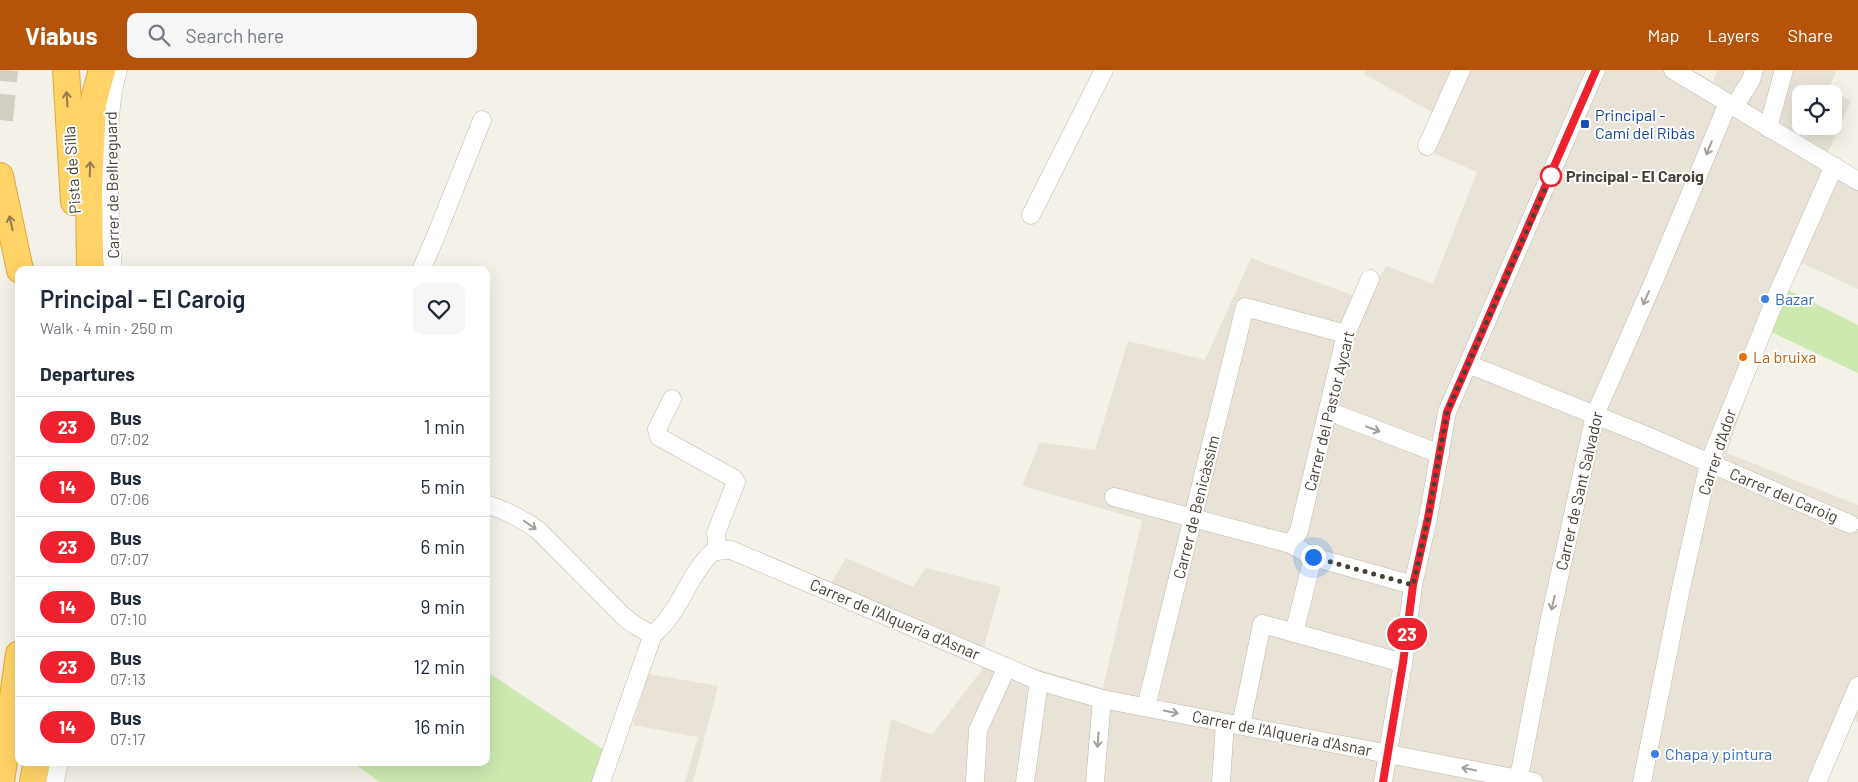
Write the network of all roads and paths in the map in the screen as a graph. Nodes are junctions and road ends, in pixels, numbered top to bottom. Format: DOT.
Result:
graph roads {
  1 [pos="66,70"];
  2 [pos="102,70"];
  3 [pos="118,70"];
  4 [pos="1104,70"];
  5 [pos="1461,70"];
  6 [pos="1596,70"];
  7 [pos="1673,70"];
  8 [pos="1754,70"];
  9 [pos="1784,70"];
  10 [pos="1731,105"];
  11 [pos="482,120"];
  12 [pos="1768,128"];
  13 [pos="1427,146"];
  14 [pos="1834,166"];
  15 [pos="0,176"];
  16 [pos="1858,181"];
  17 [pos="1032,215"];
  18 [pos="19,266"];
  19 [pos="79,266"];
  20 [pos="90,266"];
  21 [pos="113,266"];
  22 [pos="422,266"];
  23 [pos="1370,279"];
  24 [pos="1346,334"];
  25 [pos="1468,364"];
  26 [pos="672,399"];
  27 [pos="1328,411"];
  28 [pos="1595,415"];
  29 [pos="1440,454"];
  30 [pos="1709,463"];
  31 [pos="1114,496"];
  32 [pos="490,505"];
  33 [pos="1193,519"];
  34 [pos="1850,524"];
  35 [pos="1291,544"];
  36 [pos="718,551"];
  37 [pos="1313,557"];
  38 [pos="1413,585"];
  39 [pos="1294,633"];
  40 [pos="653,634"];
  41 [pos="1403,663"];
  42 [pos="1007,667"];
  43 [pos="15,681"];
  44 [pos="1039,681"];
  45 [pos="1858,686"];
  46 [pos="1102,699"];
  47 [pos="1146,707"];
  48 [pos="1233,724"];
  49 [pos="1387,753"];
  50 [pos="36,766"];
  51 [pos="58,766"];
  52 [pos="1523,781"];
  53 [pos="0,782"];
  54 [pos="33,782"];
  55 [pos="55,782"];
  56 [pos="601,782"];
  57 [pos="975,782"];
  58 [pos="1026,782"];
  59 [pos="1095,782"];
  60 [pos="1221,782"];
  61 [pos="1383,782"];
  62 [pos="1642,782"];
  63 [pos="1817,782"];
  19 -- 1 [label="highway, Pista de Silla, one-way"];
  20 -- 2 [label="highway, one-way"];
  3 -- 21 [label="street, Carrer de Bellreguard"];
  4 -- 17 [label="street"];
  5 -- 13 [label="street"];
  6 -- 25 [label="street"];
  7 -- 10 [label="street"];
  8 -- 10 [label="street, Carrer de Sant Salvador"];
  9 -- 12 [label="street"];
  10 -- 12 [label="street"];
  10 -- 28 [label="street, Carrer de Sant Salvador, one-way"];
  11 -- 22 [label="street"];
  12 -- 14 [label="street"];
  14 -- 16 [label="street"];
  14 -- 30 [label="street, Carrer d'Ador"];
  18 -- 15 [label="highway, one-way"];
  23 -- 24 [label="street, Carrer del Pastor Aycart"];
  24 -- 27 [label="street, Carrer del Pastor Aycart"];
  24 -- 33 [label="street, Carrer de Benicàssim"];
  25 -- 28 [label="street, Carrer del Caroig"];
  25 -- 29 [label="street"];
  26 -- 36 [label="street"];
  27 -- 29 [label="street, one-way"];
  27 -- 35 [label="street, Carrer del Pastor Aycart"];
  28 -- 30 [label="street, Carrer del Caroig"];
  28 -- 52 [label="street, Carrer de Sant Salvador, one-way"];
  29 -- 38 [label="street"];
  30 -- 34 [label="street, Carrer del Caroig"];
  30 -- 62 [label="street, Carrer d'Ador"];
  31 -- 33 [label="street"];
  32 -- 40 [label="street, one-way"];
  33 -- 35 [label="street"];
  33 -- 47 [label="street, Carrer de Benicàssim"];
  35 -- 37 [label="street"];
  36 -- 40 [label="street"];
  36 -- 42 [label="street, Carrer de l'Alqueria d'Asnar"];
  37 -- 38 [label="street"];
  37 -- 39 [label="street"];
  38 -- 41 [label="street"];
  39 -- 41 [label="street"];
  39 -- 48 [label="street"];
  40 -- 56 [label="street"];
  41 -- 49 [label="street"];
  42 -- 44 [label="street, Carrer de l'Alqueria d'Asnar"];
  42 -- 57 [label="street"];
  43 -- 53 [label="highway"];
  44 -- 46 [label="street, Carrer de l'Alqueria d'Asnar"];
  44 -- 58 [label="street"];
  45 -- 63 [label="street"];
  46 -- 47 [label="street, Carrer de l'Alqueria d'Asnar"];
  46 -- 59 [label="street, one-way"];
  47 -- 48 [label="street, Carrer de l'Alqueria d'Asnar, one-way"];
  48 -- 49 [label="street, Carrer de l'Alqueria d'Asnar"];
  48 -- 60 [label="street"];
  52 -- 49 [label="street, Carrer de l'Alqueria d'Asnar, one-way"];
  49 -- 61 [label="street"];
  50 -- 54 [label="highway"];
  51 -- 55 [label="street"];
}
